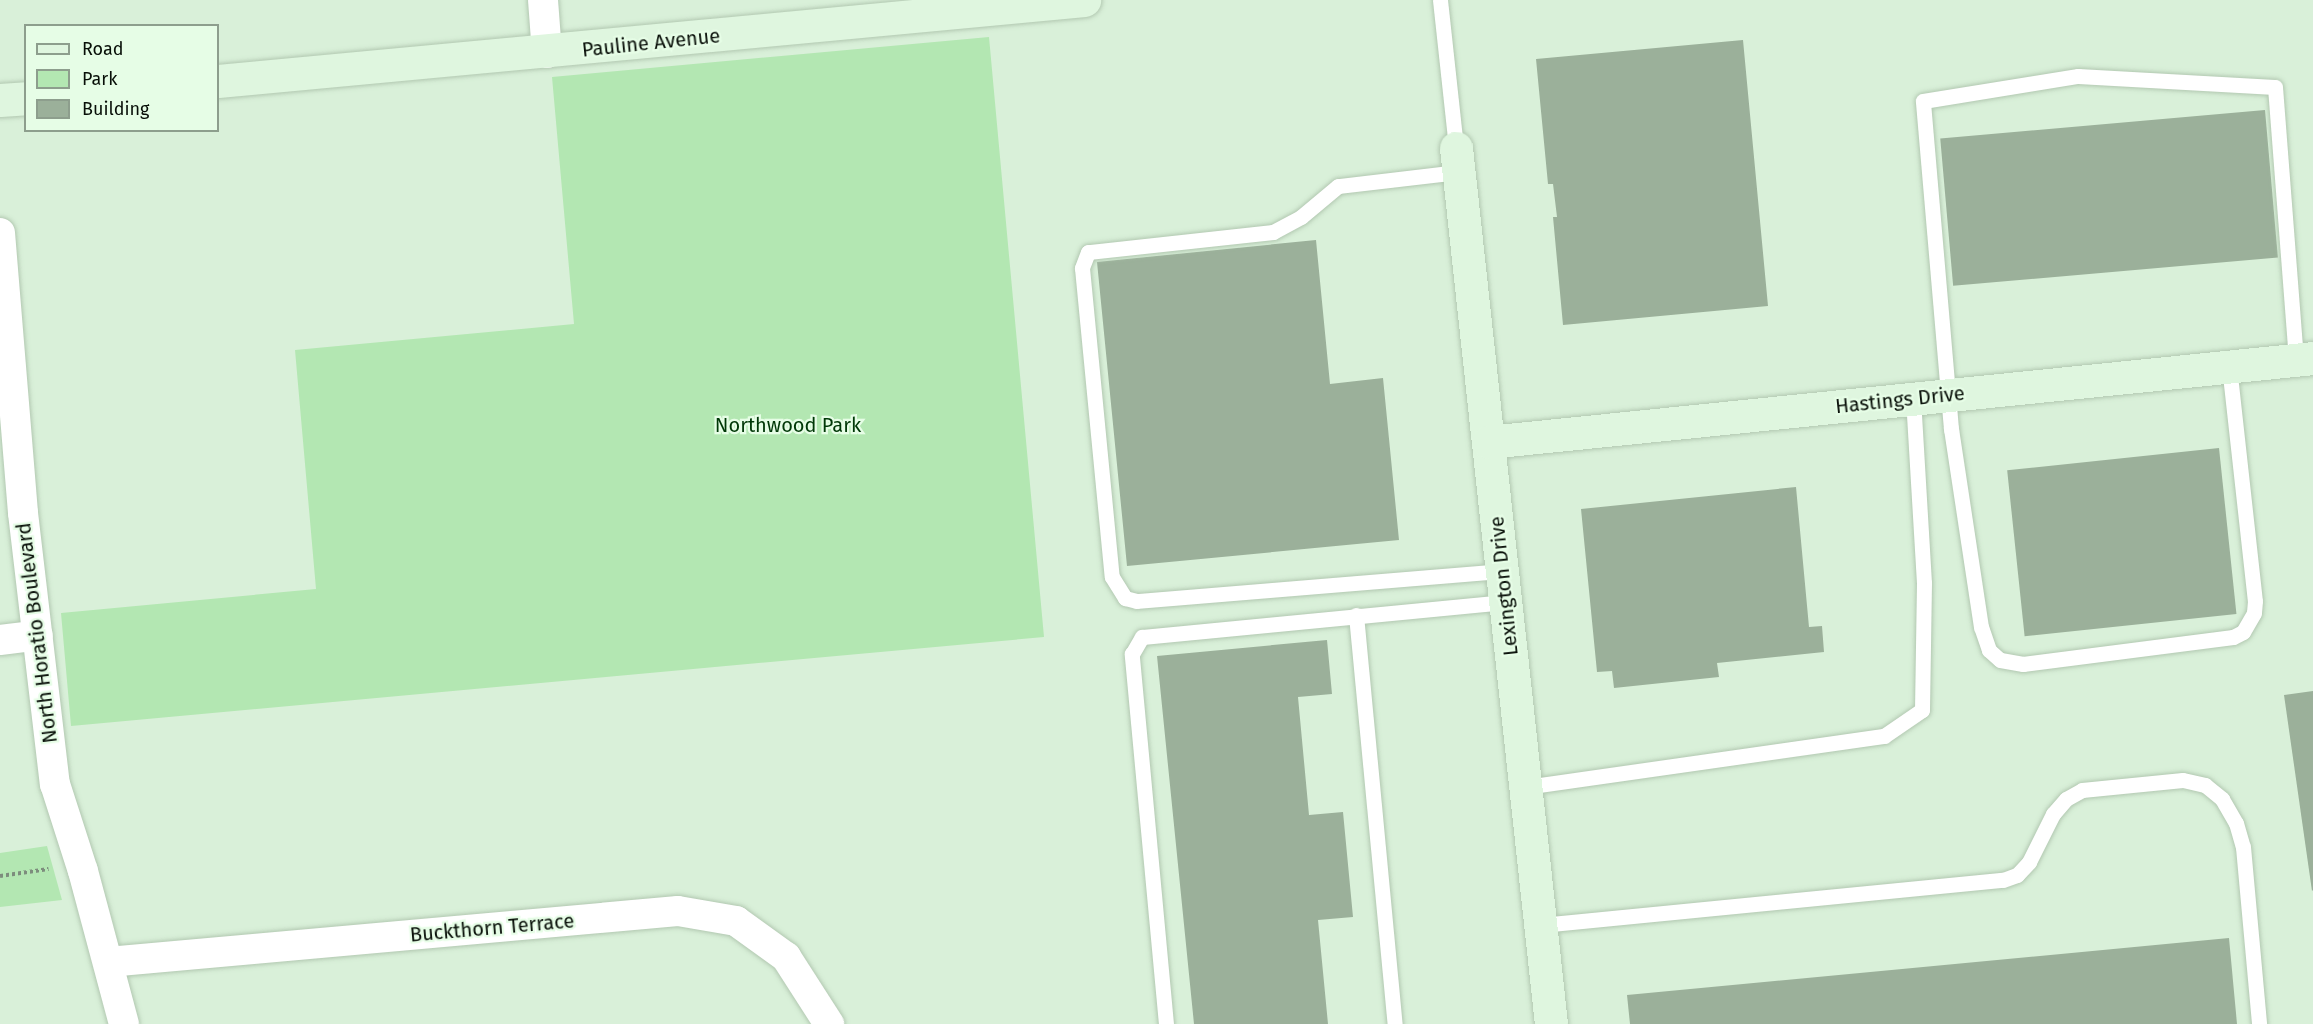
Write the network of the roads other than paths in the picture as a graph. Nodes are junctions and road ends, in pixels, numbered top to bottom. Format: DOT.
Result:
graph roads {
  1 [pos="543,0"];
  2 [pos="1084,0"];
  3 [pos="1440,0"];
  4 [pos="547,53"];
  5 [pos="219,81"];
  6 [pos="24,98"];
  7 [pos="0,100"];
  8 [pos="1457,160"];
  9 [pos="0,233"];
  10 [pos="2309,359"];
  11 [pos="2229,366"];
  12 [pos="1948,395"];
  13 [pos="1913,399"];
  14 [pos="1488,442"];
  15 [pos="1504,586"];
  16 [pos="1356,615"];
  17 [pos="38,635"];
  18 [pos="0,640"];
  19 [pos="1526,787"];
  20 [pos="1540,925"];
  21 [pos="108,963"];
  22 [pos="124,1024"];
  23 [pos="829,1024"];
  24 [pos="1166,1024"];
  25 [pos="1395,1024"];
  26 [pos="1551,1024"];
  27 [pos="2259,1024"];
  1 -- 4 [label="street"];
  2 -- 4 [label="street, Pauline Avenue"];
  3 -- 8 [label="lane"];
  4 -- 5 [label="street, Pauline Avenue"];
  6 -- 7 [label="street"];
  8 -- 14 [label="street, Lexington Drive"];
  8 -- 15 [label="lane"];
  9 -- 17 [label="street, North Horatio Boulevard"];
  10 -- 11 [label="street, Hastings Drive"];
  10 -- 12 [label="lane"];
  11 -- 12 [label="street, Hastings Drive"];
  11 -- 12 [label="lane"];
  12 -- 13 [label="street, Hastings Drive"];
  13 -- 14 [label="street, Hastings Drive"];
  13 -- 19 [label="lane"];
  14 -- 15 [label="street, Lexington Drive"];
  15 -- 16 [label="lane"];
  15 -- 19 [label="street, Lexington Drive"];
  16 -- 24 [label="lane"];
  16 -- 25 [label="lane"];
  17 -- 18 [label="street"];
  17 -- 21 [label="street, North Horatio Boulevard"];
  19 -- 20 [label="street, Lexington Drive"];
  20 -- 26 [label="street, Lexington Drive"];
  20 -- 27 [label="lane"];
  21 -- 22 [label="street, North Horatio Boulevard"];
  21 -- 23 [label="street, Buckthorn Terrace"];
}
